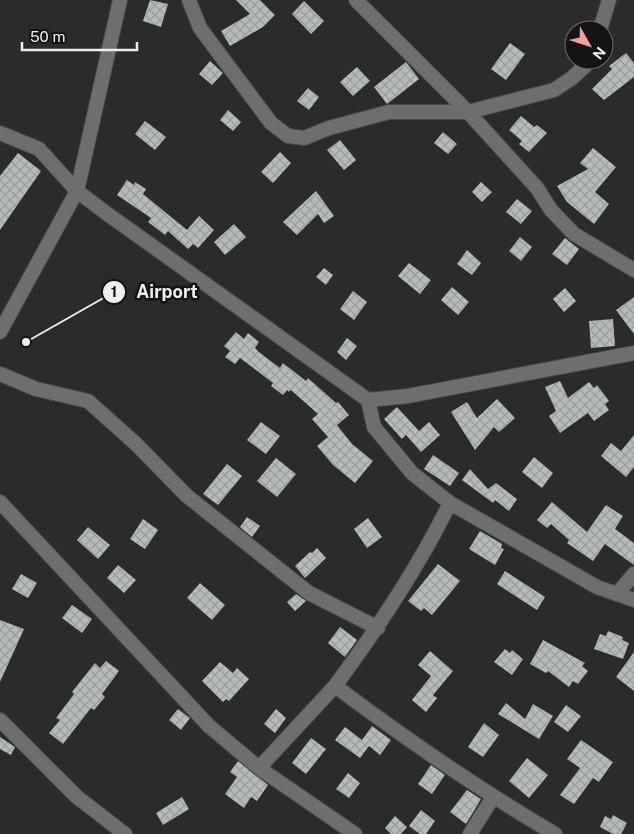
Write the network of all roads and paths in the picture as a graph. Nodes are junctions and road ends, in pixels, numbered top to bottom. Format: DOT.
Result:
graph roads {
  1 [pos="120,0"];
  2 [pos="189,0"];
  3 [pos="356,0"];
  4 [pos="609,0"];
  5 [pos="603,20"];
  6 [pos="581,70"];
  7 [pos="468,112"];
  8 [pos="0,132"];
  9 [pos="77,191"];
  10 [pos="634,270"];
  11 [pos="0,332"];
  12 [pos="634,354"];
  13 [pos="0,374"];
  14 [pos="368,400"];
  15 [pos="0,502"];
  16 [pos="450,503"];
  17 [pos="634,574"];
  18 [pos="617,594"];
  19 [pos="634,600"];
  20 [pos="378,628"];
  21 [pos="335,686"];
  22 [pos="0,720"];
  23 [pos="259,768"];
  24 [pos="493,797"];
  25 [pos="125,834"];
  26 [pos="355,834"];
  27 [pos="470,834"];
  28 [pos="556,834"];
  1 -- 9 [label="street"];
  2 -- 7 [label="street"];
  3 -- 7 [label="street"];
  4 -- 5 [label="street"];
  6 -- 7 [label="street"];
  7 -- 10 [label="street"];
  8 -- 9 [label="street"];
  9 -- 11 [label="street"];
  9 -- 14 [label="street"];
  12 -- 14 [label="street"];
  13 -- 20 [label="street"];
  14 -- 16 [label="street"];
  15 -- 23 [label="street"];
  16 -- 18 [label="street"];
  16 -- 20 [label="street"];
  17 -- 18 [label="street"];
  18 -- 19 [label="street"];
  20 -- 21 [label="street"];
  21 -- 23 [label="street"];
  21 -- 24 [label="street"];
  22 -- 25 [label="street"];
  23 -- 26 [label="street"];
  24 -- 27 [label="street"];
  24 -- 28 [label="street"];
}
